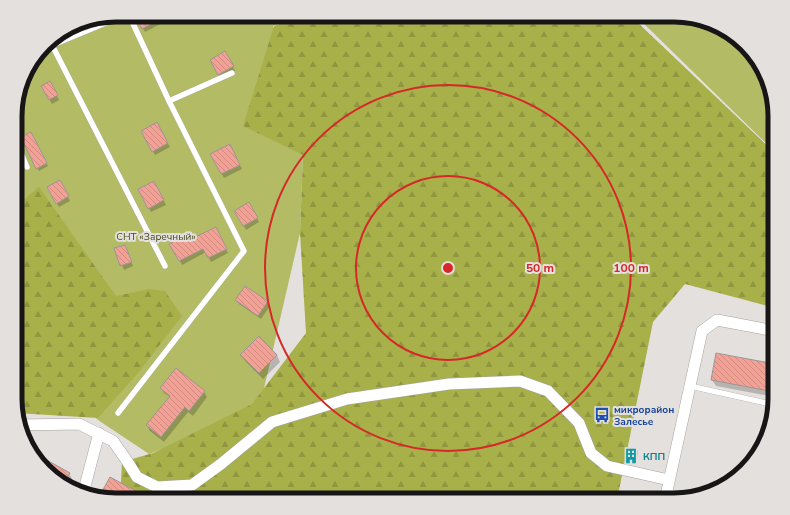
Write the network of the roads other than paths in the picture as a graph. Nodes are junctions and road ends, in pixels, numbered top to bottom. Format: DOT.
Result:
graph roads {
  1 [pos="132,22"];
  2 [pos="106,23"];
  3 [pos="57,43"];
  4 [pos="53,46"];
  5 [pos="232,73"];
  6 [pos="169,101"];
  7 [pos="22,155"];
  8 [pos="27,167"];
  9 [pos="165,266"];
  10 [pos="768,330"];
  11 [pos="690,386"];
  12 [pos="768,403"];
  13 [pos="118,413"];
  14 [pos="26,425"];
  15 [pos="99,433"];
  16 [pos="669,480"];
  17 [pos="85,487"];
  18 [pos="667,493"];
  1 -- 6 [label="lane"];
  2 -- 3 [label="lane"];
  4 -- 9 [label="lane"];
  5 -- 6 [label="lane"];
  6 -- 13 [label="lane"];
  7 -- 8 [label="lane"];
  10 -- 11 [label="street"];
  11 -- 12 [label="lane"];
  11 -- 16 [label="street"];
  14 -- 15 [label="street"];
  15 -- 16 [label="street"];
  15 -- 17 [label="street"];
  16 -- 18 [label="street"];
}
